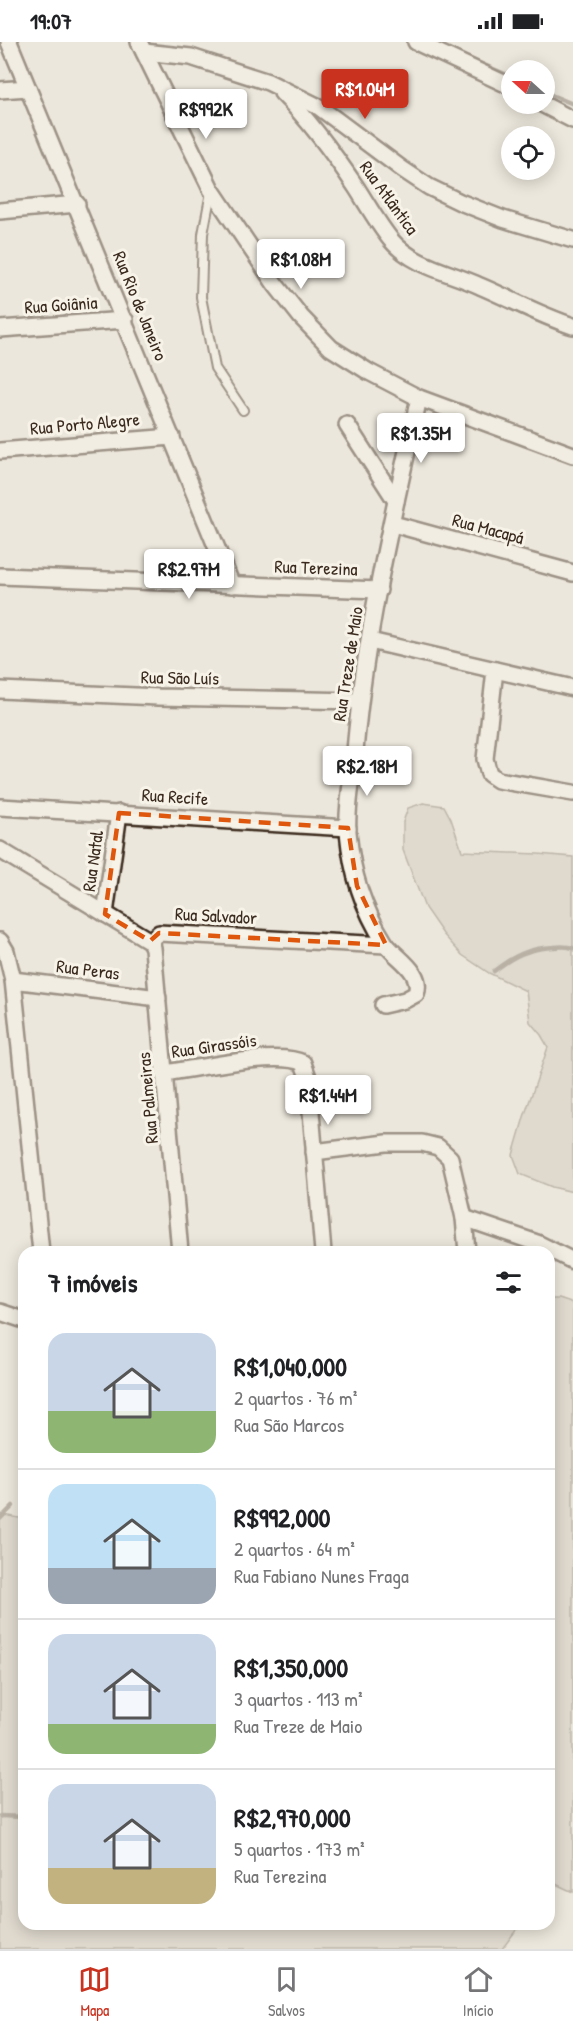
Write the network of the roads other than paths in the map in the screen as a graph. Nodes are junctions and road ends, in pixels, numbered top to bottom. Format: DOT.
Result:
graph roads {
  1 [pos="9,42"];
  2 [pos="416,42"];
  3 [pos="142,47"];
  4 [pos="268,82"];
  5 [pos="501,82"];
  6 [pos="28,88"];
  7 [pos="0,90"];
  8 [pos="555,111"];
  9 [pos="573,120"];
  10 [pos="212,189"];
  11 [pos="77,204"];
  12 [pos="0,211"];
  13 [pos="573,240"];
  14 [pos="125,320"];
  15 [pos="573,326"];
  16 [pos="0,329"];
  17 [pos="419,398"];
  18 [pos="243,410"];
  19 [pos="347,425"];
  20 [pos="172,437"];
  21 [pos="0,451"];
  22 [pos="573,455"];
  23 [pos="396,501"];
  24 [pos="393,524"];
  25 [pos="573,573"];
  26 [pos="0,576"];
  27 [pos="232,585"];
  28 [pos="379,590"];
  29 [pos="370,641"];
  30 [pos="495,670"];
  31 [pos="573,688"];
  32 [pos="0,690"];
  33 [pos="359,701"];
  34 [pos="573,793"];
  35 [pos="0,807"];
  36 [pos="119,813"];
  37 [pos="348,828"];
  38 [pos="0,850"];
  39 [pos="105,914"];
  40 [pos="0,941"];
  41 [pos="150,941"];
  42 [pos="386,945"];
  43 [pos="13,980"];
  44 [pos="158,998"];
  45 [pos="383,1005"];
  46 [pos="165,1073"];
  47 [pos="314,1152"];
  48 [pos="464,1218"];
  49 [pos="40,1246"];
  50 [pos="179,1246"];
  51 [pos="322,1246"];
  52 [pos="466,1246"];
  53 [pos="543,1246"];
  54 [pos="555,1252"];
  55 [pos="573,1261"];
  56 [pos="1,1318"];
  57 [pos="18,1319"];
  1 -- 6 [label="street, Rua Rio de Janeiro"];
  2 -- 5 [label="street"];
  3 -- 4 [label="street"];
  3 -- 10 [label="street"];
  4 -- 13 [label="street"];
  4 -- 15 [label="street, Rua Atlântica"];
  6 -- 7 [label="street"];
  6 -- 11 [label="street, Rua Rio de Janeiro"];
  8 -- 9 [label="street"];
  10 -- 17 [label="street"];
  10 -- 18 [label="lane"];
  11 -- 12 [label="street"];
  11 -- 14 [label="street, Rua Rio de Janeiro"];
  14 -- 16 [label="street, Rua Goiânia"];
  14 -- 20 [label="street, Rua Rio de Janeiro"];
  17 -- 22 [label="street"];
  17 -- 23 [label="street, Rua Treze de Maio"];
  19 -- 23 [label="street"];
  20 -- 21 [label="street, Rua Porto Alegre"];
  20 -- 27 [label="street, Rua Rio de Janeiro"];
  23 -- 24 [label="street, Rua Treze de Maio"];
  24 -- 25 [label="street, Rua Macapá"];
  24 -- 28 [label="street, Rua Treze de Maio"];
  26 -- 27 [label="street, Rua Terezina"];
  27 -- 28 [label="street, Rua Terezina"];
  28 -- 29 [label="street, Rua Treze de Maio"];
  29 -- 30 [label="street"];
  29 -- 33 [label="street, Rua Treze de Maio"];
  30 -- 31 [label="street"];
  30 -- 34 [label="street"];
  32 -- 33 [label="street, Rua São Luís"];
  33 -- 37 [label="street, Rua Treze de Maio"];
  35 -- 36 [label="street, Rua Recife"];
  36 -- 37 [label="street, Rua Recife"];
  36 -- 39 [label="street, Rua Natal"];
  37 -- 42 [label="street, Rua Treze de Maio"];
  38 -- 39 [label="street"];
  39 -- 41 [label="street"];
  40 -- 43 [label="street"];
  41 -- 42 [label="street, Rua Salvador"];
  41 -- 44 [label="street, Rua Palmeiras"];
  42 -- 45 [label="street, Rua Treze de Maio"];
  43 -- 44 [label="street, Rua Peras"];
  43 -- 49 [label="street"];
  44 -- 46 [label="street, Rua Palmeiras"];
  46 -- 47 [label="street, Rua Girassóis"];
  46 -- 50 [label="street, Rua Palmeiras"];
  47 -- 48 [label="street"];
  47 -- 51 [label="street, Rua Girassóis"];
  48 -- 52 [label="street"];
  48 -- 53 [label="street"];
  54 -- 55 [label="street"];
  56 -- 57 [label="street"];
}
